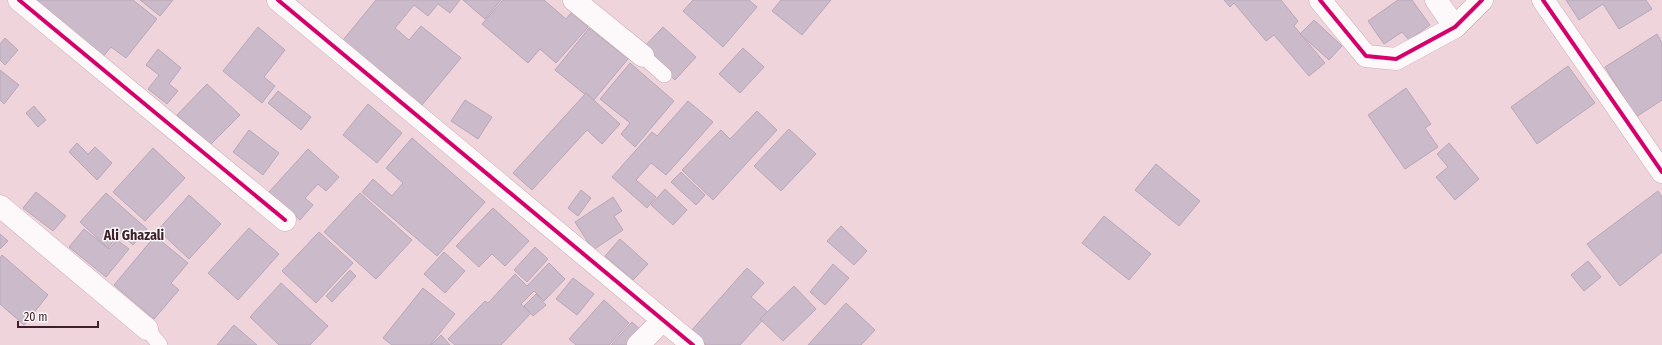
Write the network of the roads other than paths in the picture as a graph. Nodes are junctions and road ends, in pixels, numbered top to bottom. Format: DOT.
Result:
graph roads {
  1 [pos="19,0"];
  2 [pos="278,0"];
  3 [pos="574,0"];
  4 [pos="1320,0"];
  5 [pos="1436,0"];
  6 [pos="1482,0"];
  7 [pos="1543,0"];
  8 [pos="1455,27"];
  9 [pos="643,56"];
  10 [pos="664,75"];
  11 [pos="1662,172"];
  12 [pos="0,206"];
  13 [pos="285,220"];
  14 [pos="663,320"];
  15 [pos="153,337"];
  16 [pos="638,345"];
  17 [pos="693,345"];
  1 -- 13 [label="street"];
  2 -- 14 [label="street"];
  3 -- 9 [label="street"];
  4 -- 8 [label="street"];
  5 -- 8 [label="street"];
  6 -- 8 [label="street"];
  7 -- 11 [label="street"];
  9 -- 10 [label="lane"];
  12 -- 15 [label="street"];
  14 -- 16 [label="street"];
  14 -- 17 [label="street"];
}
